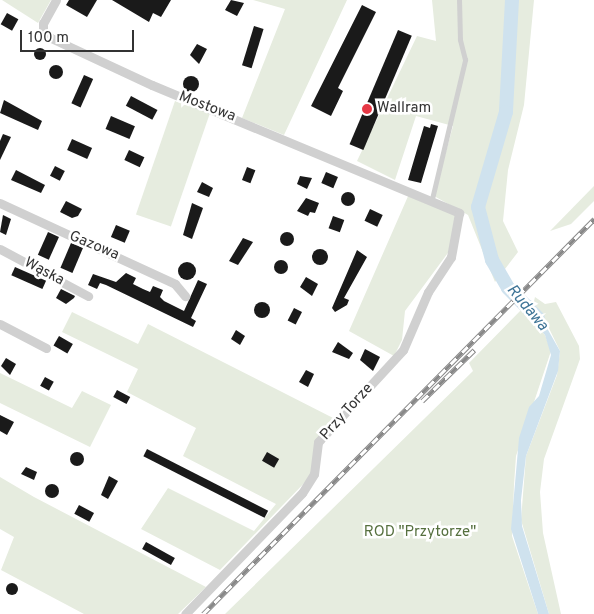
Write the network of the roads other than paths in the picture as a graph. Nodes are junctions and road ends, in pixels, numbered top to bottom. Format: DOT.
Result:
graph roads {
  1 [pos="56,0"];
  2 [pos="459,0"];
  3 [pos="432,199"];
  4 [pos="0,203"];
  5 [pos="0,249"];
  6 [pos="88,296"];
  7 [pos="185,296"];
  8 [pos="0,324"];
  9 [pos="46,348"];
  10 [pos="185,614"];
  1 -- 3 [label="street, Mostowa"];
  2 -- 3 [label="lane"];
  3 -- 10 [label="street, Przy Torze"];
  4 -- 7 [label="street, Gazowa"];
  5 -- 6 [label="street, Wąska"];
  8 -- 9 [label="street"];
}
